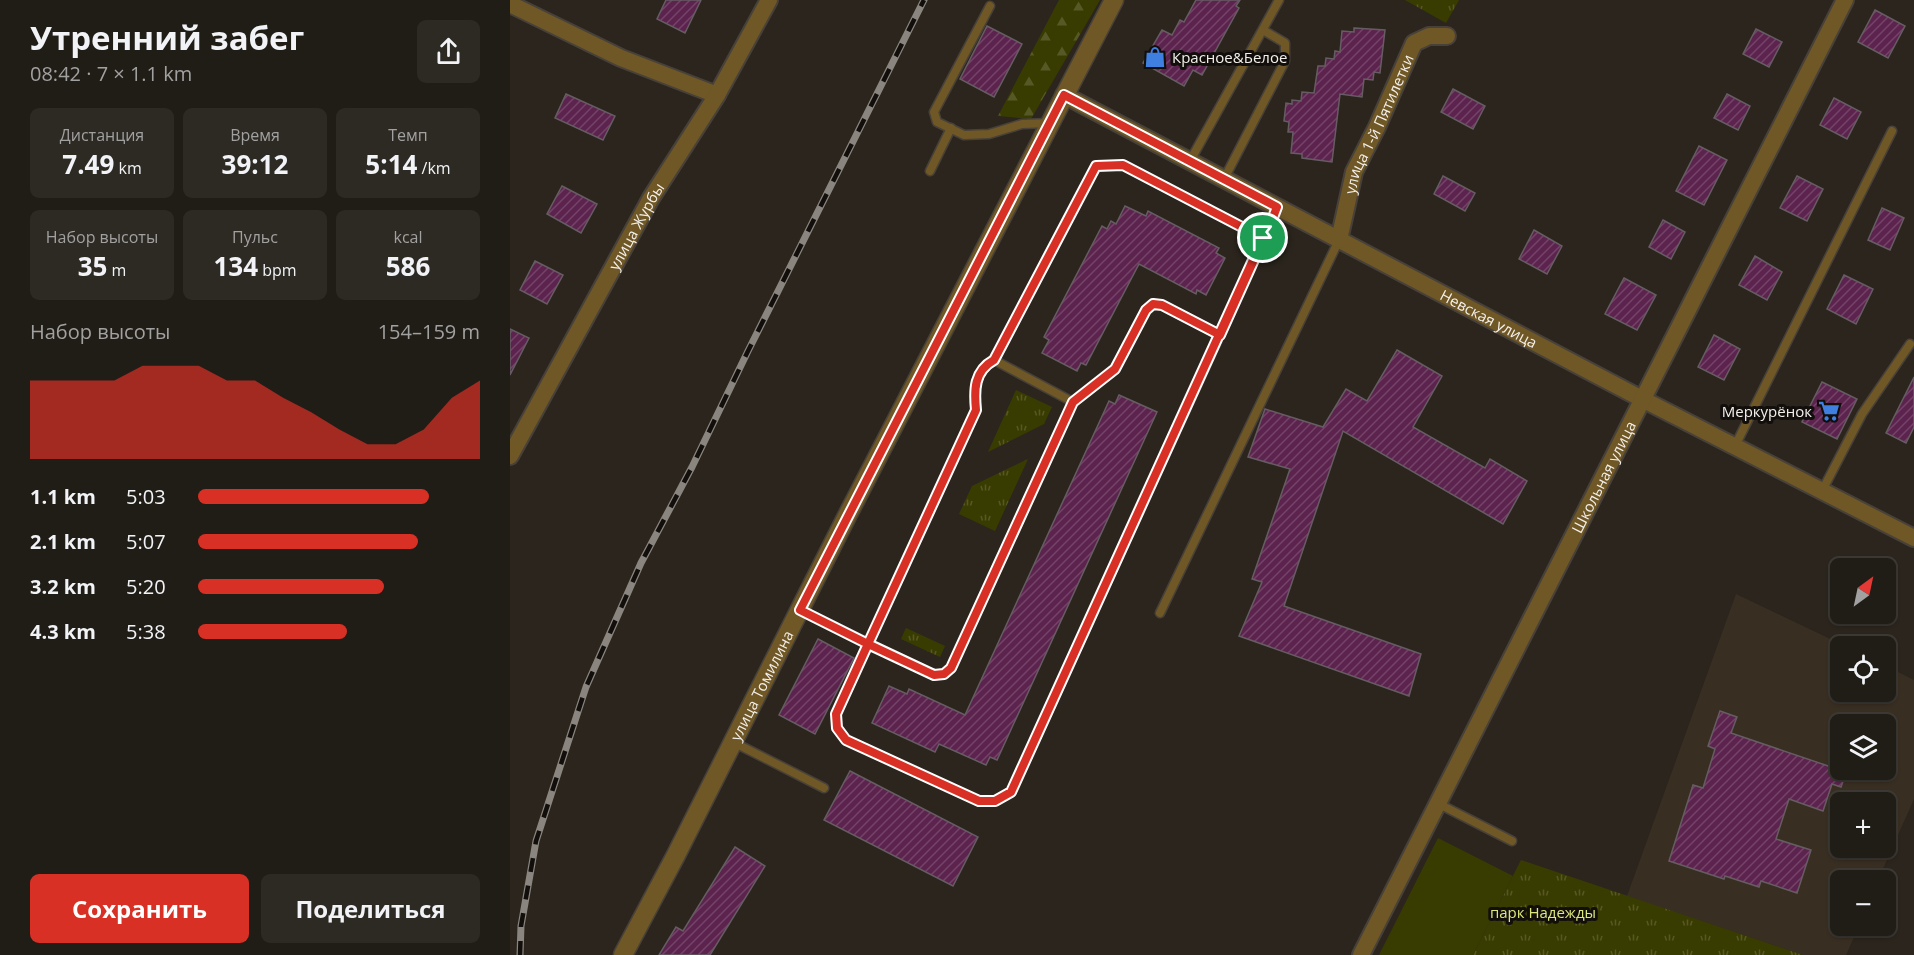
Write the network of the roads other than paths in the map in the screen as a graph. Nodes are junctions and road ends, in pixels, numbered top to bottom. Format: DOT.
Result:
graph roads {
  1 [pos="769,0"];
  2 [pos="1114,0"];
  3 [pos="1279,0"];
  4 [pos="1845,0"];
  5 [pos="510,4"];
  6 [pos="990,6"];
  7 [pos="1263,30"];
  8 [pos="1447,36"];
  9 [pos="717,95"];
  10 [pos="1064,95"];
  11 [pos="1050,123"];
  12 [pos="951,128"];
  13 [pos="1892,131"];
  14 [pos="1190,161"];
  15 [pos="930,171"];
  16 [pos="1224,179"];
  17 [pos="1277,207"];
  18 [pos="1263,238"];
  19 [pos="1339,240"];
  20 [pos="1220,335"];
  21 [pos="1910,344"];
  22 [pos="994,360"];
  23 [pos="1642,399"];
  24 [pos="1073,402"];
  25 [pos="1735,446"];
  26 [pos="510,456"];
  27 [pos="1822,491"];
  28 [pos="1914,538"];
  29 [pos="800,610"];
  30 [pos="1160,614"];
  31 [pos="868,644"];
  32 [pos="733,742"];
  33 [pos="824,788"];
  34 [pos="1439,804"];
  35 [pos="1512,841"];
  36 [pos="623,955"];
  37 [pos="1361,955"];
  1 -- 9 [label="street, улица Журбы"];
  2 -- 10 [label="street, улица Томилина"];
  3 -- 7 [label="lane"];
  4 -- 23 [label="street, Школьная улица"];
  5 -- 9 [label="street"];
  6 -- 12 [label="lane"];
  7 -- 14 [label="lane"];
  7 -- 16 [label="lane"];
  8 -- 19 [label="street, улица 1-й Пятилетки"];
  9 -- 26 [label="street, улица Журбы"];
  10 -- 11 [label="street, улица Томилина"];
  10 -- 14 [label="street, Невская улица"];
  11 -- 12 [label="lane"];
  11 -- 29 [label="street, улица Томилина"];
  12 -- 15 [label="lane"];
  13 -- 25 [label="lane"];
  14 -- 16 [label="street, Невская улица"];
  16 -- 17 [label="street, Невская улица"];
  17 -- 18 [label="lane"];
  17 -- 19 [label="street, Невская улица"];
  18 -- 20 [label="lane"];
  18 -- 22 [label="lane"];
  19 -- 23 [label="street, Невская улица"];
  19 -- 30 [label="lane"];
  20 -- 24 [label="lane"];
  20 -- 31 [label="lane"];
  21 -- 27 [label="lane"];
  22 -- 24 [label="lane"];
  22 -- 31 [label="lane"];
  23 -- 25 [label="street, Невская улица"];
  23 -- 34 [label="street, Школьная улица"];
  24 -- 31 [label="lane"];
  25 -- 27 [label="street, Невская улица"];
  27 -- 28 [label="street, Невская улица"];
  29 -- 31 [label="lane"];
  29 -- 32 [label="street, улица Томилина"];
  32 -- 33 [label="lane"];
  32 -- 36 [label="street, улица Томилина"];
  34 -- 35 [label="lane"];
  34 -- 37 [label="street, Школьная улица"];
}
